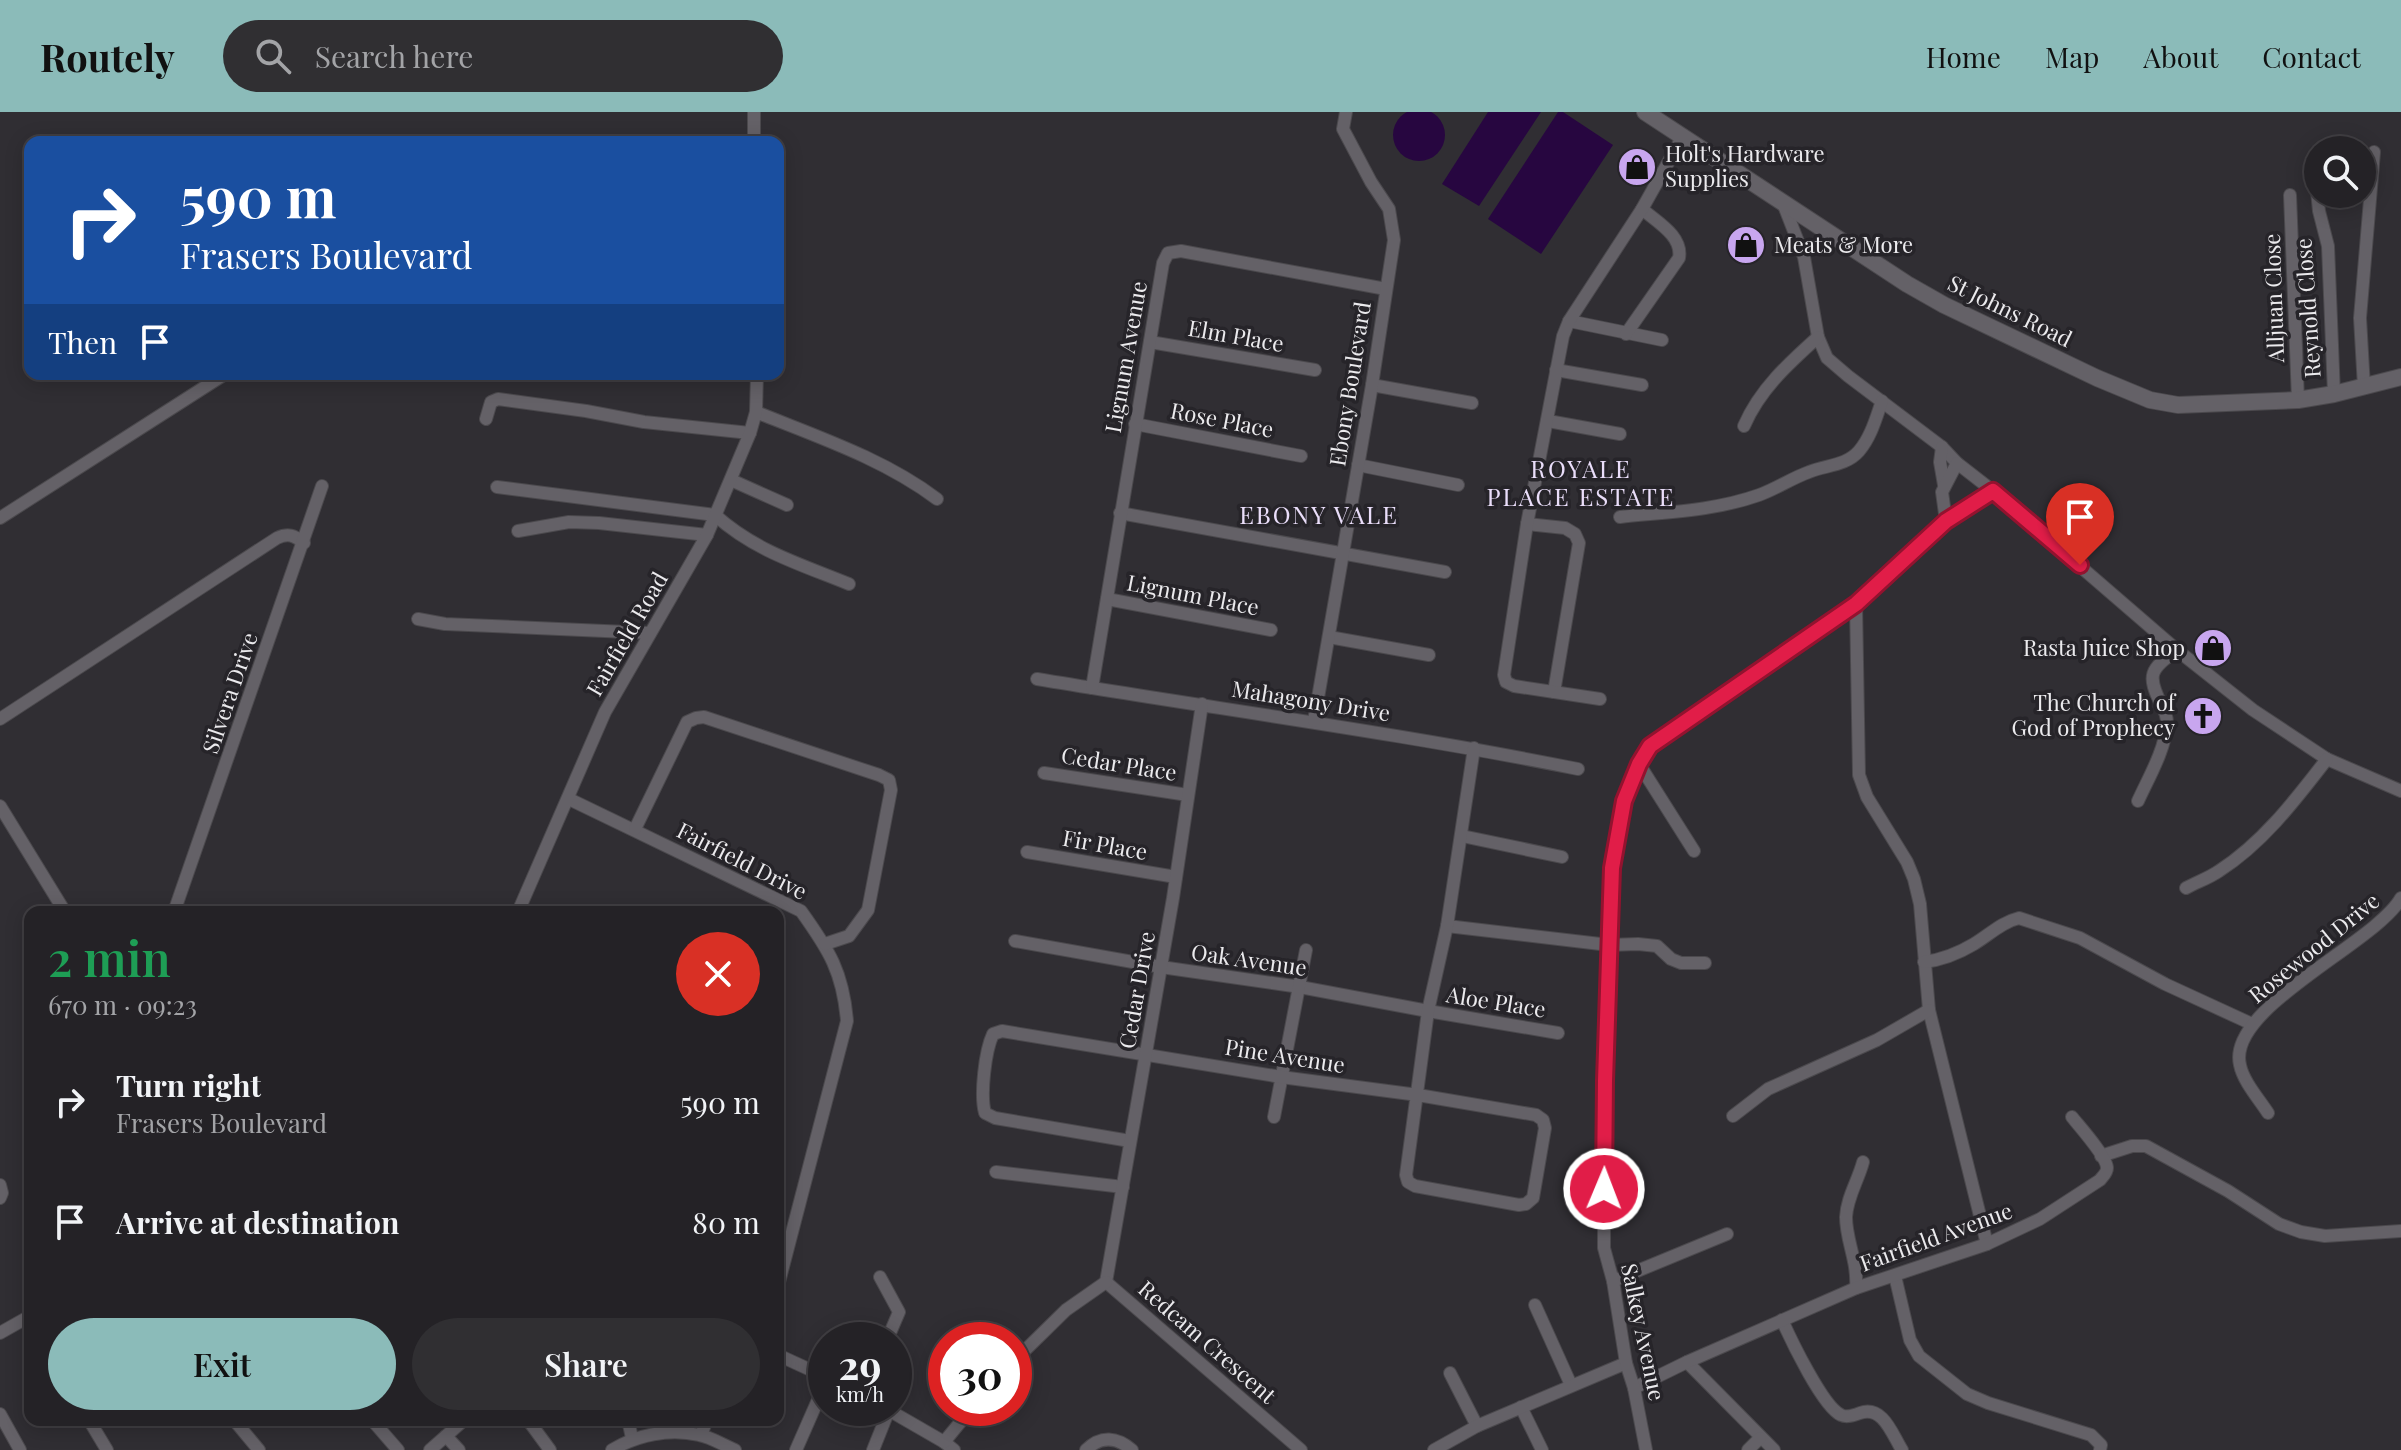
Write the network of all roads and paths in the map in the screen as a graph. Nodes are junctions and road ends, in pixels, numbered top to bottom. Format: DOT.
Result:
graph roads {
  1 [pos="754,112"];
  2 [pos="1346,112"];
  3 [pos="1645,112"];
  4 [pos="754,136"];
  5 [pos="1683,136"];
  6 [pos="2290,195"];
  7 [pos="1782,200"];
  8 [pos="2319,208"];
  9 [pos="2369,208"];
  10 [pos="1642,209"];
  11 [pos="1386,289"];
  12 [pos="1569,321"];
  13 [pos="1626,334"];
  14 [pos="1818,337"];
  15 [pos="1662,340"];
  16 [pos="1150,342"];
  17 [pos="1315,370"];
  18 [pos="1556,370"];
  19 [pos="2401,377"];
  20 [pos="216,380"];
  21 [pos="757,380"];
  22 [pos="1372,385"];
  23 [pos="1642,385"];
  24 [pos="2364,387"];
  25 [pos="2334,394"];
  26 [pos="2298,400"];
  27 [pos="1882,401"];
  28 [pos="1472,403"];
  29 [pos="756,412"];
  30 [pos="486,419"];
  31 [pos="1548,421"];
  32 [pos="1135,424"];
  33 [pos="1744,426"];
  34 [pos="750,433"];
  35 [pos="1620,434"];
  36 [pos="1942,447"];
  37 [pos="1301,456"];
  38 [pos="1957,463"];
  39 [pos="1358,465"];
  40 [pos="731,480"];
  41 [pos="1458,485"];
  42 [pos="1944,485"];
  43 [pos="322,486"];
  44 [pos="497,487"];
  45 [pos="1993,491"];
  46 [pos="937,499"];
  47 [pos="787,505"];
  48 [pos="1120,513"];
  49 [pos="715,515"];
  50 [pos="1620,517"];
  51 [pos="0,518"];
  52 [pos="1946,521"];
  53 [pos="1527,524"];
  54 [pos="518,531"];
  55 [pos="707,535"];
  56 [pos="304,543"];
  57 [pos="1342,553"];
  58 [pos="1445,572"];
  59 [pos="849,584"];
  60 [pos="1107,599"];
  61 [pos="1856,604"];
  62 [pos="418,619"];
  63 [pos="1271,630"];
  64 [pos="650,633"];
  65 [pos="1329,637"];
  66 [pos="2177,650"];
  67 [pos="1429,655"];
  68 [pos="1037,679"];
  69 [pos="1092,688"];
  70 [pos="1554,692"];
  71 [pos="1600,699"];
  72 [pos="1202,704"];
  73 [pos="0,719"];
  74 [pos="1314,721"];
  75 [pos="1474,748"];
  76 [pos="2327,759"];
  77 [pos="1639,764"];
  78 [pos="1578,769"];
  79 [pos="1044,773"];
  80 [pos="2401,791"];
  81 [pos="1188,795"];
  82 [pos="569,799"];
  83 [pos="2138,801"];
  84 [pos="0,806"];
  85 [pos="635,829"];
  86 [pos="1462,836"];
  87 [pos="1694,851"];
  88 [pos="1027,852"];
  89 [pos="1562,857"];
  90 [pos="1176,877"];
  91 [pos="2186,888"];
  92 [pos="2401,898"];
  93 [pos="61,906"];
  94 [pos="176,906"];
  95 [pos="521,906"];
  96 [pos="1447,926"];
  97 [pos="1015,941"];
  98 [pos="825,944"];
  99 [pos="1609,945"];
  100 [pos="1306,950"];
  101 [pos="1924,962"];
  102 [pos="1705,963"];
  103 [pos="1161,967"];
  104 [pos="1300,987"];
  105 [pos="1929,1010"];
  106 [pos="1428,1011"];
  107 [pos="2252,1024"];
  108 [pos="1558,1033"];
  109 [pos="1146,1053"];
  110 [pos="1281,1077"];
  111 [pos="1418,1095"];
  112 [pos="2268,1113"];
  113 [pos="1733,1116"];
  114 [pos="1274,1117"];
  115 [pos="2072,1117"];
  116 [pos="1130,1141"];
  117 [pos="2101,1156"];
  118 [pos="1863,1162"];
  119 [pos="996,1172"];
  120 [pos="0,1185"];
  121 [pos="1123,1187"];
  122 [pos="0,1198"];
  123 [pos="2401,1231"];
  124 [pos="785,1232"];
  125 [pos="1727,1234"];
  126 [pos="1987,1244"];
  127 [pos="1895,1276"];
  128 [pos="880,1277"];
  129 [pos="1613,1281"];
  130 [pos="1106,1282"];
  131 [pos="1856,1288"];
  132 [pos="1535,1305"];
  133 [pos="24,1319"];
  134 [pos="1782,1320"];
  135 [pos="895,1322"];
  136 [pos="0,1333"];
  137 [pos="1032,1343"];
  138 [pos="784,1358"];
  139 [pos="1687,1362"];
  140 [pos="1626,1363"];
  141 [pos="808,1369"];
  142 [pos="1450,1373"];
  143 [pos="1571,1385"];
  144 [pos="1634,1388"];
  145 [pos="1521,1407"];
  146 [pos="0,1414"];
  147 [pos="808,1423"];
  148 [pos="912,1424"];
  149 [pos="93,1426"];
  150 [pos="239,1426"];
  151 [pos="377,1426"];
  152 [pos="457,1426"];
  153 [pos="532,1426"];
  154 [pos="629,1426"];
  155 [pos="705,1426"];
  156 [pos="881,1426"];
  157 [pos="961,1426"];
  158 [pos="1477,1426"];
  159 [pos="701,1435"];
  160 [pos="446,1436"];
  161 [pos="632,1438"];
  162 [pos="1760,1438"];
  163 [pos="949,1446"];
  164 [pos="20,1450"];
  165 [pos="107,1450"];
  166 [pos="259,1450"];
  167 [pos="398,1450"];
  168 [pos="430,1450"];
  169 [pos="459,1450"];
  170 [pos="550,1450"];
  171 [pos="612,1450"];
  172 [pos="735,1450"];
  173 [pos="796,1450"];
  174 [pos="873,1450"];
  175 [pos="1086,1450"];
  176 [pos="1132,1450"];
  177 [pos="1301,1450"];
  178 [pos="1434,1450"];
  179 [pos="1542,1450"];
  180 [pos="1646,1450"];
  181 [pos="1748,1450"];
  182 [pos="1774,1450"];
  183 [pos="1902,1450"];
  184 [pos="2100,1450"];
  1 -- 4 [label="street"];
  2 -- 11 [label="street, Ebony Boulevard"];
  3 -- 5 [label="main road, St Johns Road"];
  5 -- 7 [label="main road, St Johns Road"];
  5 -- 10 [label="street"];
  6 -- 26 [label="street, Alljuan Close"];
  7 -- 14 [label="street"];
  7 -- 26 [label="main road, St Johns Road"];
  8 -- 25 [label="street, Reynold Close"];
  9 -- 24 [label="street"];
  10 -- 12 [label="street"];
  10 -- 13 [label="street"];
  11 -- 16 [label="street, Lignum Avenue"];
  11 -- 22 [label="street, Ebony Boulevard"];
  12 -- 13 [label="street"];
  12 -- 18 [label="street"];
  13 -- 15 [label="street"];
  14 -- 27 [label="street"];
  14 -- 33 [label="street"];
  16 -- 17 [label="street, Elm Place"];
  16 -- 32 [label="street, Lignum Avenue"];
  18 -- 23 [label="street"];
  18 -- 31 [label="street"];
  19 -- 24 [label="main road, St Johns Road"];
  20 -- 51 [label="street"];
  21 -- 29 [label="street, Fairfield Road"];
  22 -- 28 [label="street"];
  22 -- 39 [label="street, Ebony Boulevard"];
  24 -- 25 [label="main road, St Johns Road"];
  25 -- 26 [label="main road, St Johns Road"];
  27 -- 36 [label="street"];
  27 -- 50 [label="street"];
  29 -- 34 [label="street, Fairfield Road"];
  29 -- 46 [label="street"];
  30 -- 34 [label="street"];
  31 -- 35 [label="street"];
  31 -- 53 [label="street"];
  32 -- 37 [label="street, Rose Place"];
  32 -- 48 [label="street, Lignum Avenue"];
  34 -- 40 [label="street, Fairfield Road"];
  36 -- 38 [label="street"];
  36 -- 42 [label="street"];
  38 -- 42 [label="street"];
  38 -- 45 [label="street"];
  39 -- 41 [label="street"];
  39 -- 57 [label="street, Ebony Boulevard"];
  40 -- 47 [label="street"];
  40 -- 49 [label="street, Fairfield Road"];
  42 -- 52 [label="street"];
  43 -- 56 [label="street, Silvera Drive"];
  44 -- 49 [label="street"];
  45 -- 52 [label="street, Salkey Avenue"];
  45 -- 66 [label="street"];
  48 -- 57 [label="street"];
  48 -- 60 [label="street, Lignum Avenue"];
  49 -- 55 [label="street, Fairfield Road"];
  49 -- 59 [label="street"];
  52 -- 61 [label="street, Salkey Avenue"];
  53 -- 70 [label="street"];
  53 -- 70 [label="street"];
  54 -- 55 [label="street"];
  55 -- 64 [label="street, Fairfield Road"];
  56 -- 73 [label="street"];
  56 -- 94 [label="street, Silvera Drive"];
  57 -- 58 [label="street"];
  57 -- 65 [label="street, Ebony Boulevard"];
  60 -- 63 [label="street, Lignum Place"];
  60 -- 69 [label="street, Lignum Avenue"];
  61 -- 77 [label="street, Salkey Avenue"];
  61 -- 101 [label="street"];
  62 -- 64 [label="street"];
  64 -- 82 [label="street, Fairfield Road"];
  65 -- 67 [label="street"];
  65 -- 74 [label="street, Ebony Boulevard"];
  66 -- 76 [label="street"];
  66 -- 83 [label="street"];
  68 -- 69 [label="street, Mahagony Drive"];
  69 -- 72 [label="street, Mahagony Drive"];
  70 -- 71 [label="street"];
  72 -- 74 [label="street, Mahagony Drive"];
  72 -- 81 [label="street, Cedar Drive"];
  74 -- 75 [label="street, Mahagony Drive"];
  75 -- 78 [label="street, Mahagony Drive"];
  75 -- 86 [label="street"];
  76 -- 80 [label="street"];
  76 -- 91 [label="street"];
  77 -- 87 [label="street"];
  77 -- 99 [label="street, Salkey Avenue"];
  79 -- 81 [label="street, Cedar Place"];
  81 -- 90 [label="street, Cedar Drive"];
  82 -- 85 [label="street, Fairfield Drive"];
  82 -- 95 [label="street, Fairfield Road"];
  84 -- 93 [label="street"];
  85 -- 98 [label="street, Fairfield Drive"];
  85 -- 98 [label="street"];
  86 -- 89 [label="street"];
  86 -- 96 [label="street"];
  88 -- 90 [label="street, Fir Place"];
  90 -- 103 [label="street, Cedar Drive"];
  92 -- 107 [label="street, Rosewood Drive"];
  96 -- 99 [label="street"];
  96 -- 106 [label="street"];
  97 -- 103 [label="street, Oak Avenue"];
  98 -- 124 [label="street, Fairfield Drive"];
  99 -- 102 [label="street"];
  99 -- 129 [label="street, Salkey Avenue"];
  100 -- 104 [label="street"];
  101 -- 105 [label="street"];
  101 -- 107 [label="street"];
  103 -- 104 [label="street, Oak Avenue"];
  103 -- 109 [label="street, Cedar Drive"];
  104 -- 106 [label="street, Oak Avenue"];
  104 -- 110 [label="street"];
  105 -- 113 [label="street"];
  105 -- 126 [label="street"];
  106 -- 108 [label="street, Aloe Place"];
  106 -- 111 [label="street"];
  107 -- 112 [label="street, Rosewood Drive"];
  109 -- 110 [label="street, Pine Avenue"];
  109 -- 116 [label="street, Cedar Drive"];
  109 -- 116 [label="street, Pine Avenue"];
  110 -- 111 [label="street, Pine Avenue"];
  110 -- 114 [label="street"];
  111 -- 111 [label="street, Pine Avenue"];
  115 -- 117 [label="street"];
  116 -- 121 [label="street, Cedar Drive"];
  117 -- 123 [label="street"];
  117 -- 126 [label="street, Fairfield Avenue"];
  118 -- 131 [label="street"];
  119 -- 121 [label="street"];
  120 -- 122 [label="street"];
  121 -- 130 [label="street, Cedar Drive"];
  125 -- 129 [label="street"];
  126 -- 127 [label="street, Fairfield Avenue"];
  127 -- 131 [label="street, Fairfield Avenue"];
  127 -- 184 [label="street"];
  128 -- 135 [label="street"];
  129 -- 140 [label="street, Salkey Avenue"];
  130 -- 137 [label="street, Redcam Crescent"];
  130 -- 177 [label="street, Redcam Crescent"];
  131 -- 134 [label="street, Fairfield Avenue"];
  132 -- 143 [label="street"];
  133 -- 136 [label="street"];
  134 -- 139 [label="street, Fairfield Avenue"];
  134 -- 183 [label="street"];
  138 -- 141 [label="street"];
  139 -- 144 [label="street, Fairfield Avenue"];
  139 -- 162 [label="street"];
  140 -- 143 [label="street"];
  140 -- 144 [label="street, Salkey Avenue"];
  142 -- 158 [label="street"];
  143 -- 145 [label="street"];
  144 -- 180 [label="street, Salkey Avenue"];
  145 -- 158 [label="street"];
  145 -- 179 [label="street"];
  146 -- 164 [label="street"];
  147 -- 173 [label="street"];
  148 -- 163 [label="street"];
  149 -- 165 [label="street"];
  150 -- 166 [label="street"];
  151 -- 167 [label="street"];
  152 -- 160 [label="street"];
  153 -- 170 [label="street"];
  154 -- 161 [label="street"];
  155 -- 159 [label="street"];
  156 -- 174 [label="street"];
  157 -- 163 [label="street"];
  158 -- 178 [label="street"];
  159 -- 161 [label="street"];
  159 -- 172 [label="street"];
  160 -- 168 [label="street"];
  160 -- 169 [label="street"];
  161 -- 171 [label="street"];
  162 -- 181 [label="street"];
  162 -- 182 [label="street"];
  175 -- 176 [label="street"];
}
